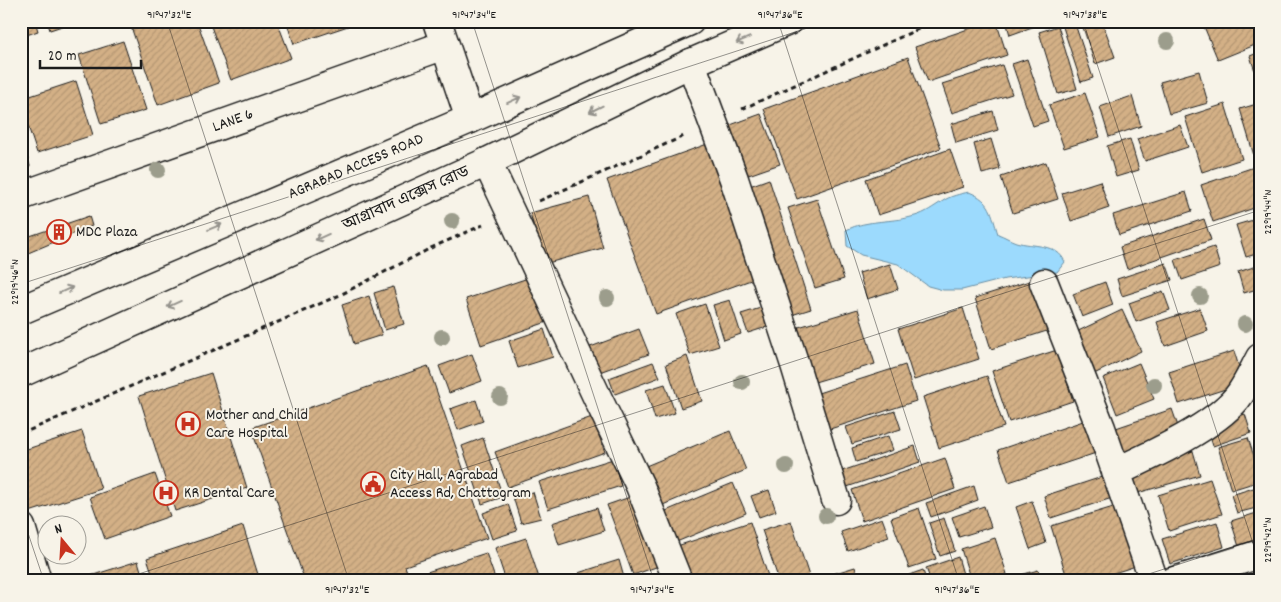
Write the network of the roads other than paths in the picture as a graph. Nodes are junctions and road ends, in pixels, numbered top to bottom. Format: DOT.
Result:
graph roads {
  1 [pos="690,21"];
  2 [pos="788,21"];
  3 [pos="441,33"];
  4 [pos="691,63"];
  5 [pos="470,119"];
  6 [pos="486,162"];
  7 [pos="21,196"];
  8 [pos="1044,283"];
  9 [pos="21,310"];
  10 [pos="1260,358"];
  11 [pos="21,373"];
  12 [pos="1116,472"];
  13 [pos="836,500"];
  14 [pos="21,527"];
  15 [pos="1260,554"];
  16 [pos="37,581"];
  17 [pos="678,581"];
  18 [pos="1154,581"];
  19 [pos="1174,581"];
  5 -- 1 [label="street, AGRABAD ACCESS ROAD, one-way"];
  2 -- 4 [label="street, আগ্রাবাদ এক্সেস রোড, one-way"];
  3 -- 5 [label="street"];
  3 -- 7 [label="street, LANE 6"];
  4 -- 6 [label="street, আগ্রাবাদ এক্সেস রোড, one-way"];
  4 -- 13 [label="street"];
  9 -- 5 [label="street, AGRABAD ACCESS ROAD, one-way"];
  6 -- 11 [label="street, আগ্রাবাদ এক্সেস রোড, one-way"];
  6 -- 17 [label="street"];
  8 -- 12 [label="street"];
  10 -- 12 [label="street"];
  12 -- 18 [label="street"];
  14 -- 16 [label="street"];
  15 -- 19 [label="street"];
}
